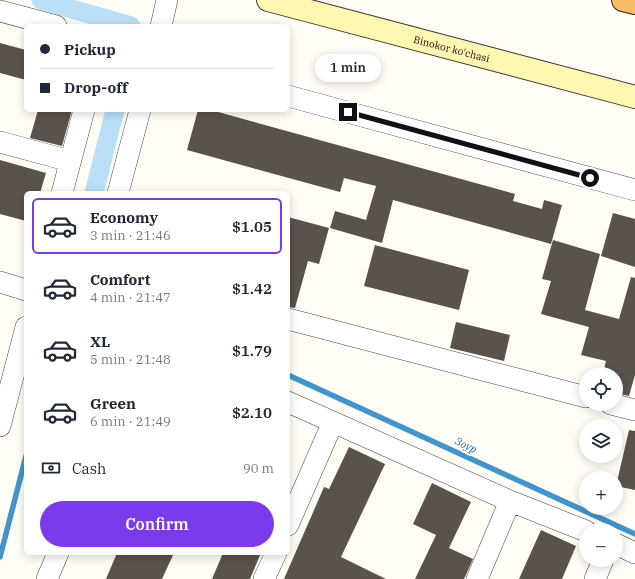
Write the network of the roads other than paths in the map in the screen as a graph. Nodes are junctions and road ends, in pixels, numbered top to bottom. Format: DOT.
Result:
graph roads {
  1 [pos="167,0"];
  2 [pos="268,0"];
  3 [pos="623,0"];
  4 [pos="635,3"];
  5 [pos="0,11"];
  6 [pos="49,24"];
  7 [pos="161,24"];
  8 [pos="635,96"];
  9 [pos="290,97"];
  10 [pos="83,112"];
  11 [pos="139,112"];
  12 [pos="0,142"];
  13 [pos="70,161"];
  14 [pos="635,190"];
  15 [pos="62,191"];
  16 [pos="119,191"];
  17 [pos="0,282"];
  18 [pos="24,289"];
  19 [pos="290,320"];
  20 [pos="24,336"];
  21 [pos="579,395"];
  22 [pos="290,403"];
  23 [pos="623,407"];
  24 [pos="635,410"];
  25 [pos="333,422"];
  26 [pos="0,426"];
  27 [pos="510,501"];
  28 [pos="290,520"];
  29 [pos="579,528"];
  30 [pos="623,548"];
  31 [pos="635,554"];
  32 [pos="57,555"];
  33 [pos="275,555"];
  34 [pos="600,567"];
  35 [pos="47,579"];
  36 [pos="264,579"];
  37 [pos="477,579"];
  38 [pos="595,579"];
  1 -- 7 [label="street"];
  2 -- 8 [label="main road, Binokor ko'chasi"];
  3 -- 4 [label="highway"];
  5 -- 6 [label="street"];
  9 -- 14 [label="street"];
  10 -- 13 [label="street"];
  11 -- 16 [label="street"];
  12 -- 13 [label="street"];
  13 -- 15 [label="street"];
  17 -- 18 [label="street"];
  19 -- 21 [label="street"];
  20 -- 26 [label="street"];
  22 -- 25 [label="street"];
  23 -- 24 [label="street"];
  25 -- 27 [label="street"];
  25 -- 28 [label="street"];
  27 -- 29 [label="street"];
  27 -- 37 [label="street"];
  30 -- 31 [label="street"];
  32 -- 35 [label="street"];
  33 -- 36 [label="street"];
  34 -- 38 [label="street"];
}
